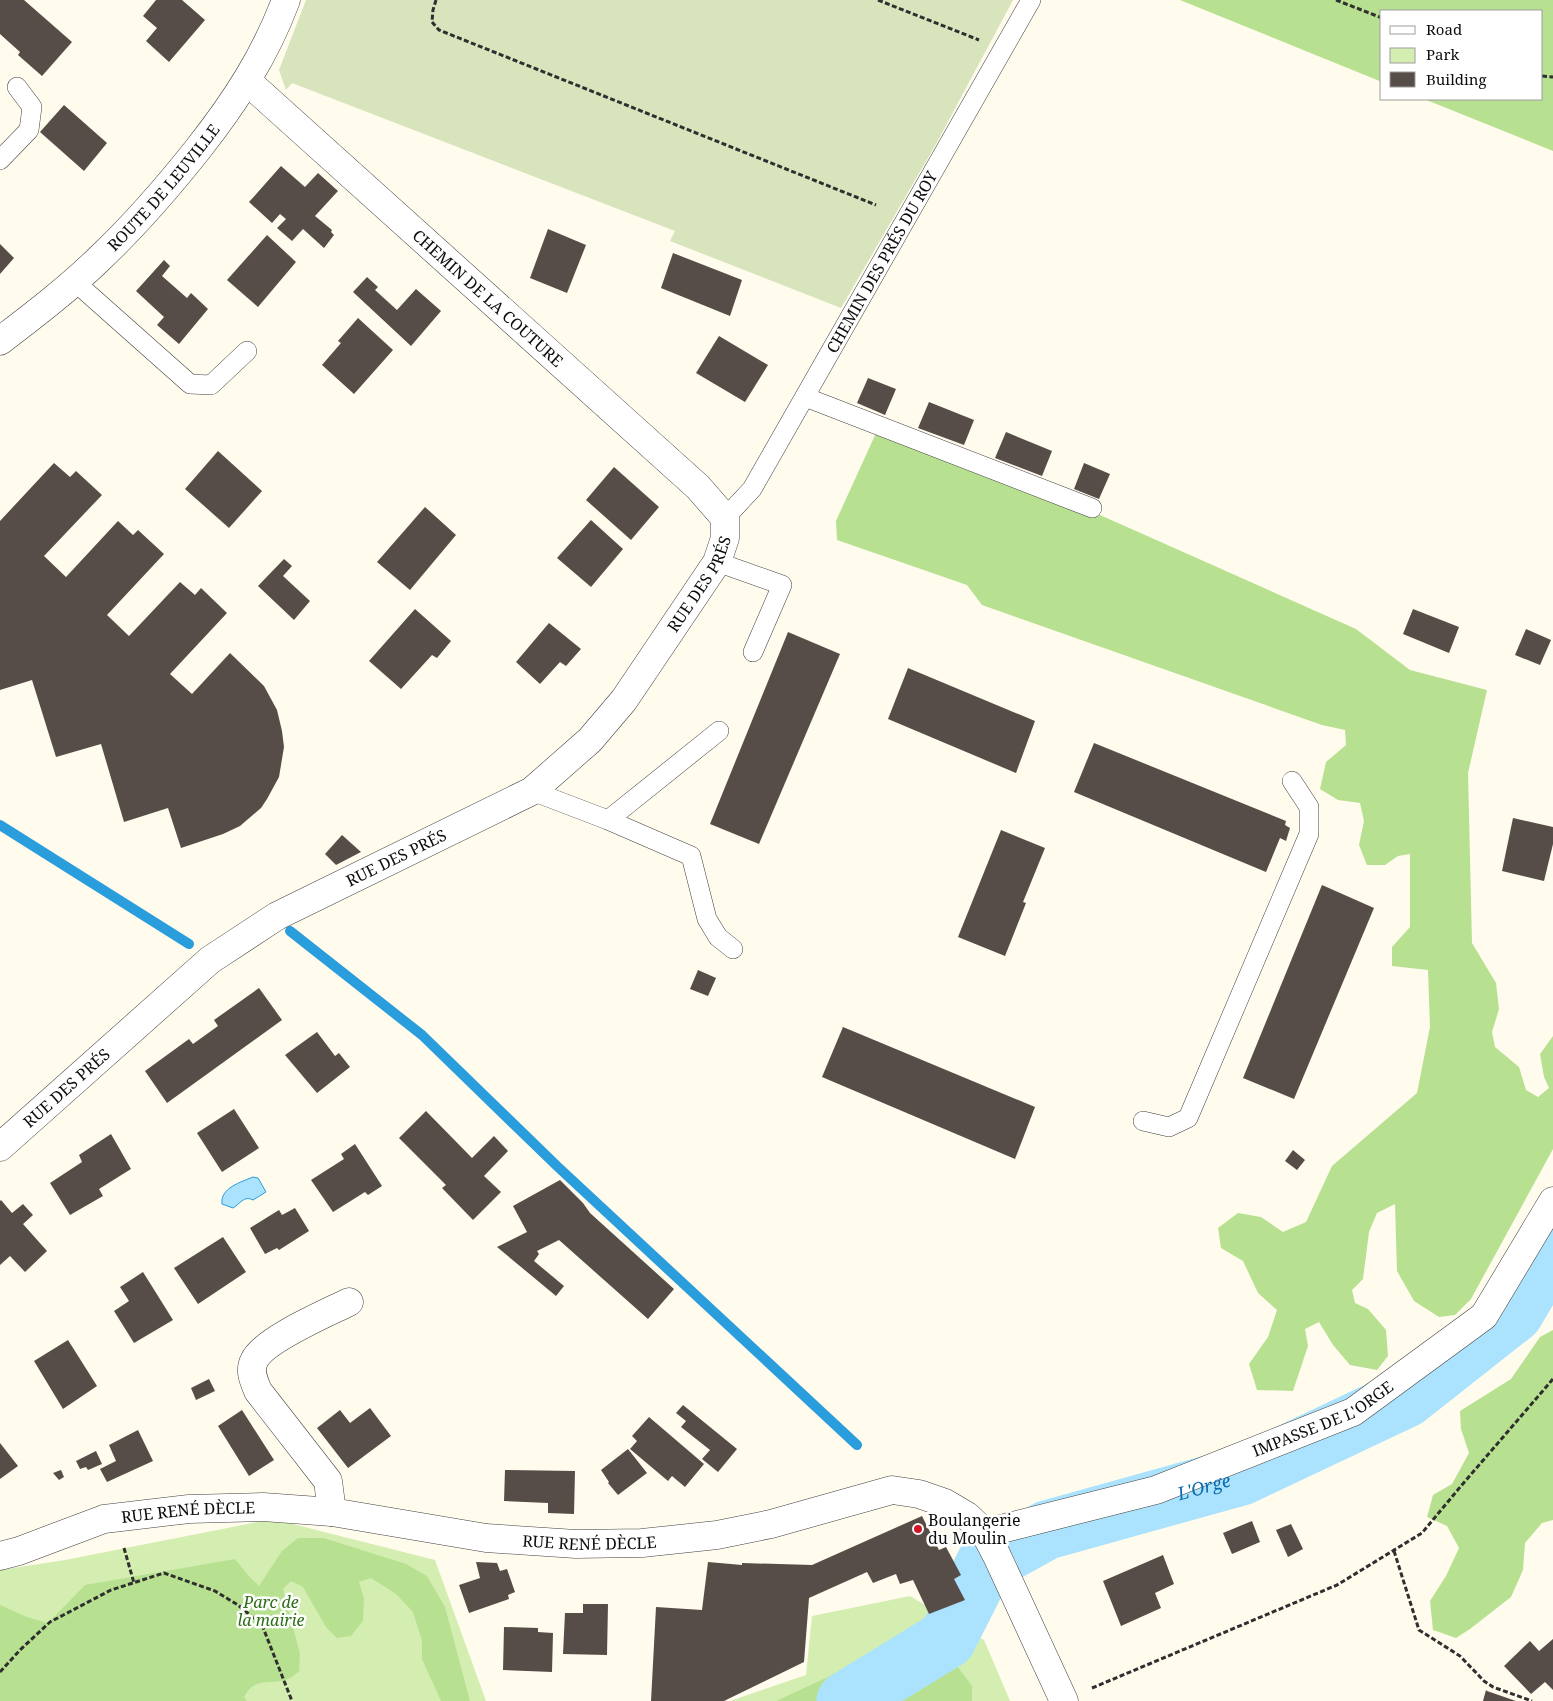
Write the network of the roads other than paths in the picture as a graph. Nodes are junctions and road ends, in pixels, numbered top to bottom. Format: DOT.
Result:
graph roads {
  1 [pos="286,0"];
  2 [pos="1031,0"];
  3 [pos="247,81"];
  4 [pos="17,87"];
  5 [pos="0,160"];
  6 [pos="74,281"];
  7 [pos="0,342"];
  8 [pos="247,351"];
  9 [pos="804,397"];
  10 [pos="1092,508"];
  11 [pos="725,518"];
  12 [pos="718,562"];
  13 [pos="753,652"];
  14 [pos="719,731"];
  15 [pos="1292,782"];
  16 [pos="532,791"];
  17 [pos="608,820"];
  18 [pos="734,949"];
  19 [pos="1143,1121"];
  20 [pos="0,1147"];
  21 [pos="1553,1201"];
  22 [pos="349,1302"];
  23 [pos="332,1512"];
  24 [pos="991,1544"];
  25 [pos="0,1556"];
  26 [pos="1064,1701"];
  1 -- 3 [label="street, ROUTE DE LEUVILLE"];
  2 -- 9 [label="lane, CHEMIN DES PRÉS DU ROY"];
  3 -- 6 [label="street, ROUTE DE LEUVILLE"];
  3 -- 11 [label="street, CHEMIN DE LA COUTURE"];
  4 -- 5 [label="lane"];
  6 -- 7 [label="street, ROUTE DE LEUVILLE"];
  6 -- 8 [label="lane"];
  9 -- 10 [label="lane"];
  9 -- 11 [label="lane, CHEMIN DES PRÉS DU ROY"];
  11 -- 12 [label="street, RUE DES PRÉS"];
  12 -- 13 [label="lane"];
  12 -- 16 [label="street, RUE DES PRÉS"];
  14 -- 17 [label="lane"];
  15 -- 19 [label="lane"];
  16 -- 17 [label="lane"];
  16 -- 20 [label="street, RUE DES PRÉS"];
  17 -- 18 [label="lane"];
  21 -- 24 [label="street, IMPASSE DE L'ORGE"];
  22 -- 23 [label="street"];
  23 -- 24 [label="street, RUE RENÉ DÈCLE"];
  23 -- 25 [label="street, RUE RENÉ DÈCLE"];
  24 -- 26 [label="street, RUE RENÉ DÈCLE"];
}
